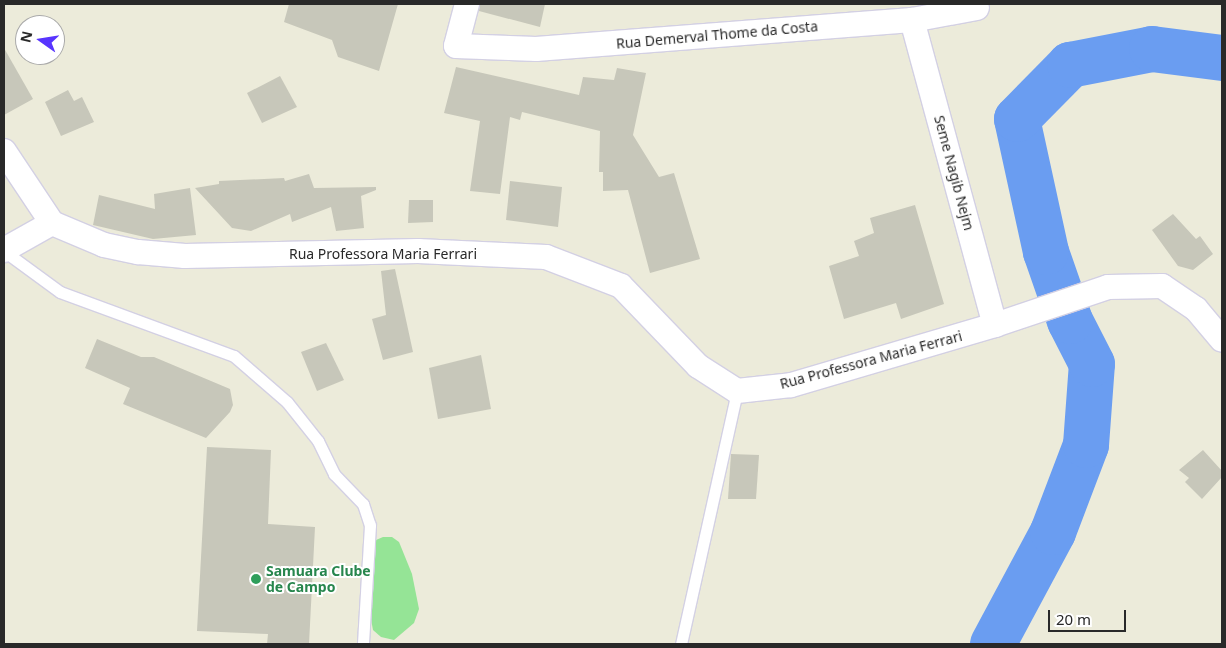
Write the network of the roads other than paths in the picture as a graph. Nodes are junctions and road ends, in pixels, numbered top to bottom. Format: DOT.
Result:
graph roads {
  1 [pos="467,4"];
  2 [pos="977,8"];
  3 [pos="912,20"];
  4 [pos="4,151"];
  5 [pos="52,223"];
  6 [pos="4,250"];
  7 [pos="995,326"];
  8 [pos="1222,340"];
  9 [pos="737,391"];
  10 [pos="363,644"];
  11 [pos="681,644"];
  1 -- 3 [label="street, Rua Demerval Thome da Costa"];
  2 -- 3 [label="street, Rua Demerval Thome da Costa"];
  3 -- 7 [label="street, Seme Nagib Nejm"];
  4 -- 5 [label="street"];
  5 -- 6 [label="street"];
  5 -- 9 [label="street, Rua Professora Maria Ferrari"];
  6 -- 10 [label="lane"];
  7 -- 8 [label="street, Rua Professora Maria Ferrari"];
  7 -- 9 [label="street, Rua Professora Maria Ferrari"];
  9 -- 11 [label="lane"];
}
